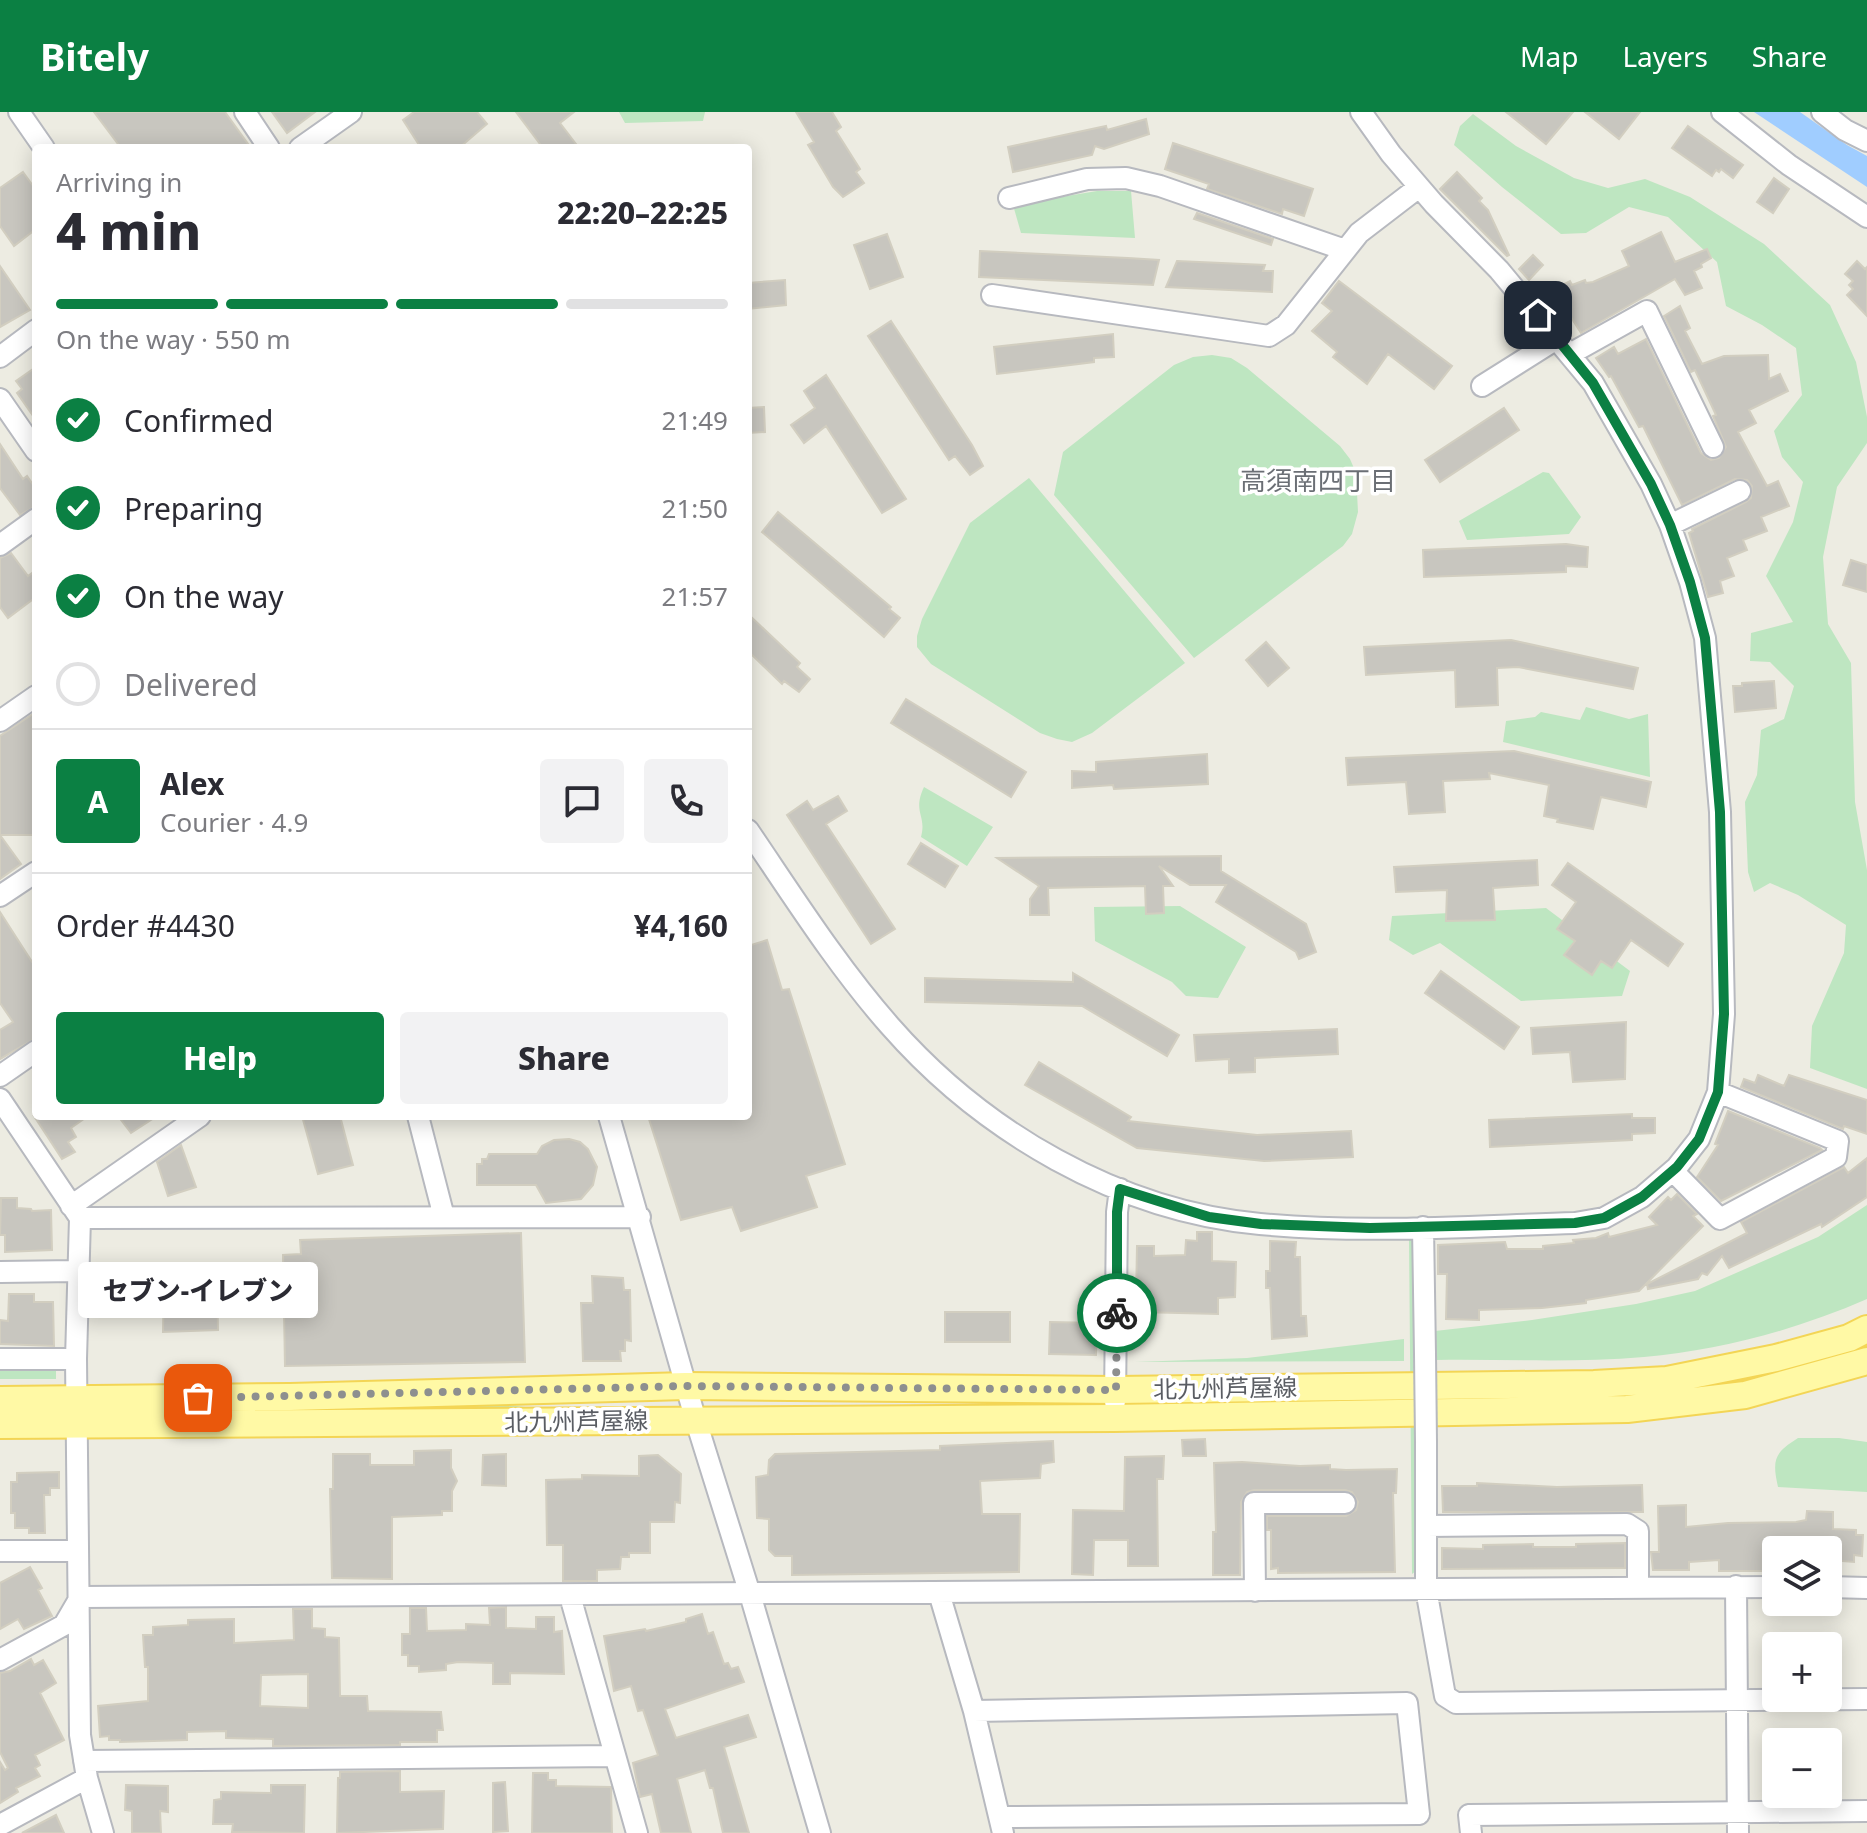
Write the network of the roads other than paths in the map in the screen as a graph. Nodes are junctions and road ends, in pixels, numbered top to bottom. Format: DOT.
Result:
graph roads {
  1 [pos="19,112"];
  2 [pos="245,112"];
  3 [pos="351,112"];
  4 [pos="1361,112"];
  5 [pos="1722,112"];
  6 [pos="1822,112"];
  7 [pos="1867,141"];
  8 [pos="41,144"];
  9 [pos="266,144"];
  10 [pos="306,144"];
  11 [pos="1419,187"];
  12 [pos="1009,198"];
  13 [pos="1867,217"];
  14 [pos="1345,250"];
  15 [pos="992,295"];
  16 [pos="32,333"];
  17 [pos="1564,346"];
  18 [pos="0,357"];
  19 [pos="1482,386"];
  20 [pos="0,399"];
  21 [pos="32,445"];
  22 [pos="1713,447"];
  23 [pos="1740,491"];
  24 [pos="32,522"];
  25 [pos="1670,525"];
  26 [pos="0,545"];
  27 [pos="32,699"];
  28 [pos="0,721"];
  29 [pos="752,836"];
  30 [pos="32,875"];
  31 [pos="0,896"];
  32 [pos="32,1054"];
  33 [pos="0,1076"];
  34 [pos="1718,1092"];
  35 [pos="0,1099"];
  36 [pos="195,1120"];
  37 [pos="419,1120"];
  38 [pos="610,1120"];
  39 [pos="1673,1171"];
  40 [pos="1120,1189"];
  41 [pos="76,1212"];
  42 [pos="444,1217"];
  43 [pos="640,1217"];
  44 [pos="1423,1227"];
  45 [pos="76,1271"];
  46 [pos="0,1272"];
  47 [pos="1867,1329"];
  48 [pos="0,1359"];
  49 [pos="76,1359"];
  50 [pos="1867,1361"];
  51 [pos="686,1386"];
  52 [pos="1116,1390"];
  53 [pos="0,1400"];
  54 [pos="77,1412"];
  55 [pos="1114,1418"];
  56 [pos="696,1421"];
  57 [pos="0,1425"];
  58 [pos="1345,1503"];
  59 [pos="1426,1526"];
  60 [pos="0,1551"];
  61 [pos="77,1551"];
  62 [pos="1736,1586"];
  63 [pos="1638,1587"];
  64 [pos="1762,1587"];
  65 [pos="1842,1587"];
  66 [pos="1867,1588"];
  67 [pos="1426,1589"];
  68 [pos="1255,1591"];
  69 [pos="939,1593"];
  70 [pos="750,1594"];
  71 [pos="570,1596"];
  72 [pos="80,1597"];
  73 [pos="0,1660"];
  74 [pos="1867,1699"];
  75 [pos="1737,1700"];
  76 [pos="974,1711"];
  77 [pos="615,1756"];
  78 [pos="86,1769"];
  79 [pos="1867,1811"];
  80 [pos="1738,1823"];
  81 [pos="0,1825"];
  82 [pos="1002,1825"];
  83 [pos="103,1833"];
  84 [pos="637,1833"];
  85 [pos="820,1833"];
  86 [pos="1471,1833"];
  1 -- 8 [label="street"];
  2 -- 9 [label="street"];
  3 -- 10 [label="street"];
  4 -- 11 [label="street"];
  5 -- 13 [label="street"];
  6 -- 7 [label="street"];
  11 -- 14 [label="street"];
  11 -- 17 [label="street"];
  12 -- 14 [label="street"];
  14 -- 15 [label="street"];
  16 -- 18 [label="street"];
  17 -- 19 [label="street"];
  17 -- 22 [label="street"];
  17 -- 25 [label="street"];
  20 -- 21 [label="street"];
  23 -- 25 [label="street"];
  24 -- 26 [label="street"];
  25 -- 34 [label="street"];
  27 -- 28 [label="street"];
  29 -- 40 [label="street"];
  30 -- 31 [label="street"];
  32 -- 33 [label="street"];
  34 -- 39 [label="street"];
  34 -- 39 [label="street"];
  35 -- 41 [label="street"];
  36 -- 41 [label="street"];
  37 -- 42 [label="street"];
  38 -- 43 [label="street"];
  39 -- 44 [label="street"];
  40 -- 44 [label="street"];
  40 -- 52 [label="street"];
  41 -- 42 [label="street"];
  41 -- 45 [label="street"];
  42 -- 43 [label="street"];
  43 -- 51 [label="street"];
  44 -- 59 [label="street, bridge"];
  45 -- 46 [label="street"];
  45 -- 49 [label="street"];
  47 -- 52 [label="main road, 北九州芦屋線"];
  48 -- 49 [label="street"];
  49 -- 54 [label="street"];
  50 -- 55 [label="main road, 北九州芦屋線"];
  51 -- 52 [label="main road, 北九州芦屋線"];
  51 -- 54 [label="main road, 北九州芦屋線"];
  51 -- 56 [label="street"];
  52 -- 55 [label="street"];
  53 -- 54 [label="main road, 北九州芦屋線"];
  54 -- 56 [label="main road, 北九州芦屋線"];
  54 -- 57 [label="main road, 北九州芦屋線"];
  54 -- 61 [label="street"];
  55 -- 56 [label="main road, 北九州芦屋線"];
  56 -- 70 [label="street"];
  58 -- 68 [label="street"];
  59 -- 63 [label="street"];
  59 -- 67 [label="street"];
  60 -- 61 [label="street"];
  61 -- 72 [label="street"];
  62 -- 63 [label="street"];
  62 -- 64 [label="street"];
  62 -- 75 [label="street"];
  63 -- 67 [label="street"];
  65 -- 66 [label="street"];
  67 -- 68 [label="street"];
  67 -- 75 [label="street"];
  68 -- 69 [label="street"];
  69 -- 70 [label="street"];
  69 -- 76 [label="street"];
  70 -- 71 [label="street"];
  70 -- 85 [label="street"];
  71 -- 72 [label="street"];
  71 -- 77 [label="street"];
  72 -- 73 [label="street"];
  72 -- 78 [label="street"];
  74 -- 75 [label="street"];
  75 -- 80 [label="street"];
  76 -- 82 [label="street"];
  76 -- 82 [label="street"];
  77 -- 78 [label="street"];
  77 -- 84 [label="street"];
  78 -- 81 [label="street"];
  78 -- 83 [label="street"];
  79 -- 80 [label="street"];
  80 -- 86 [label="street"];
}
